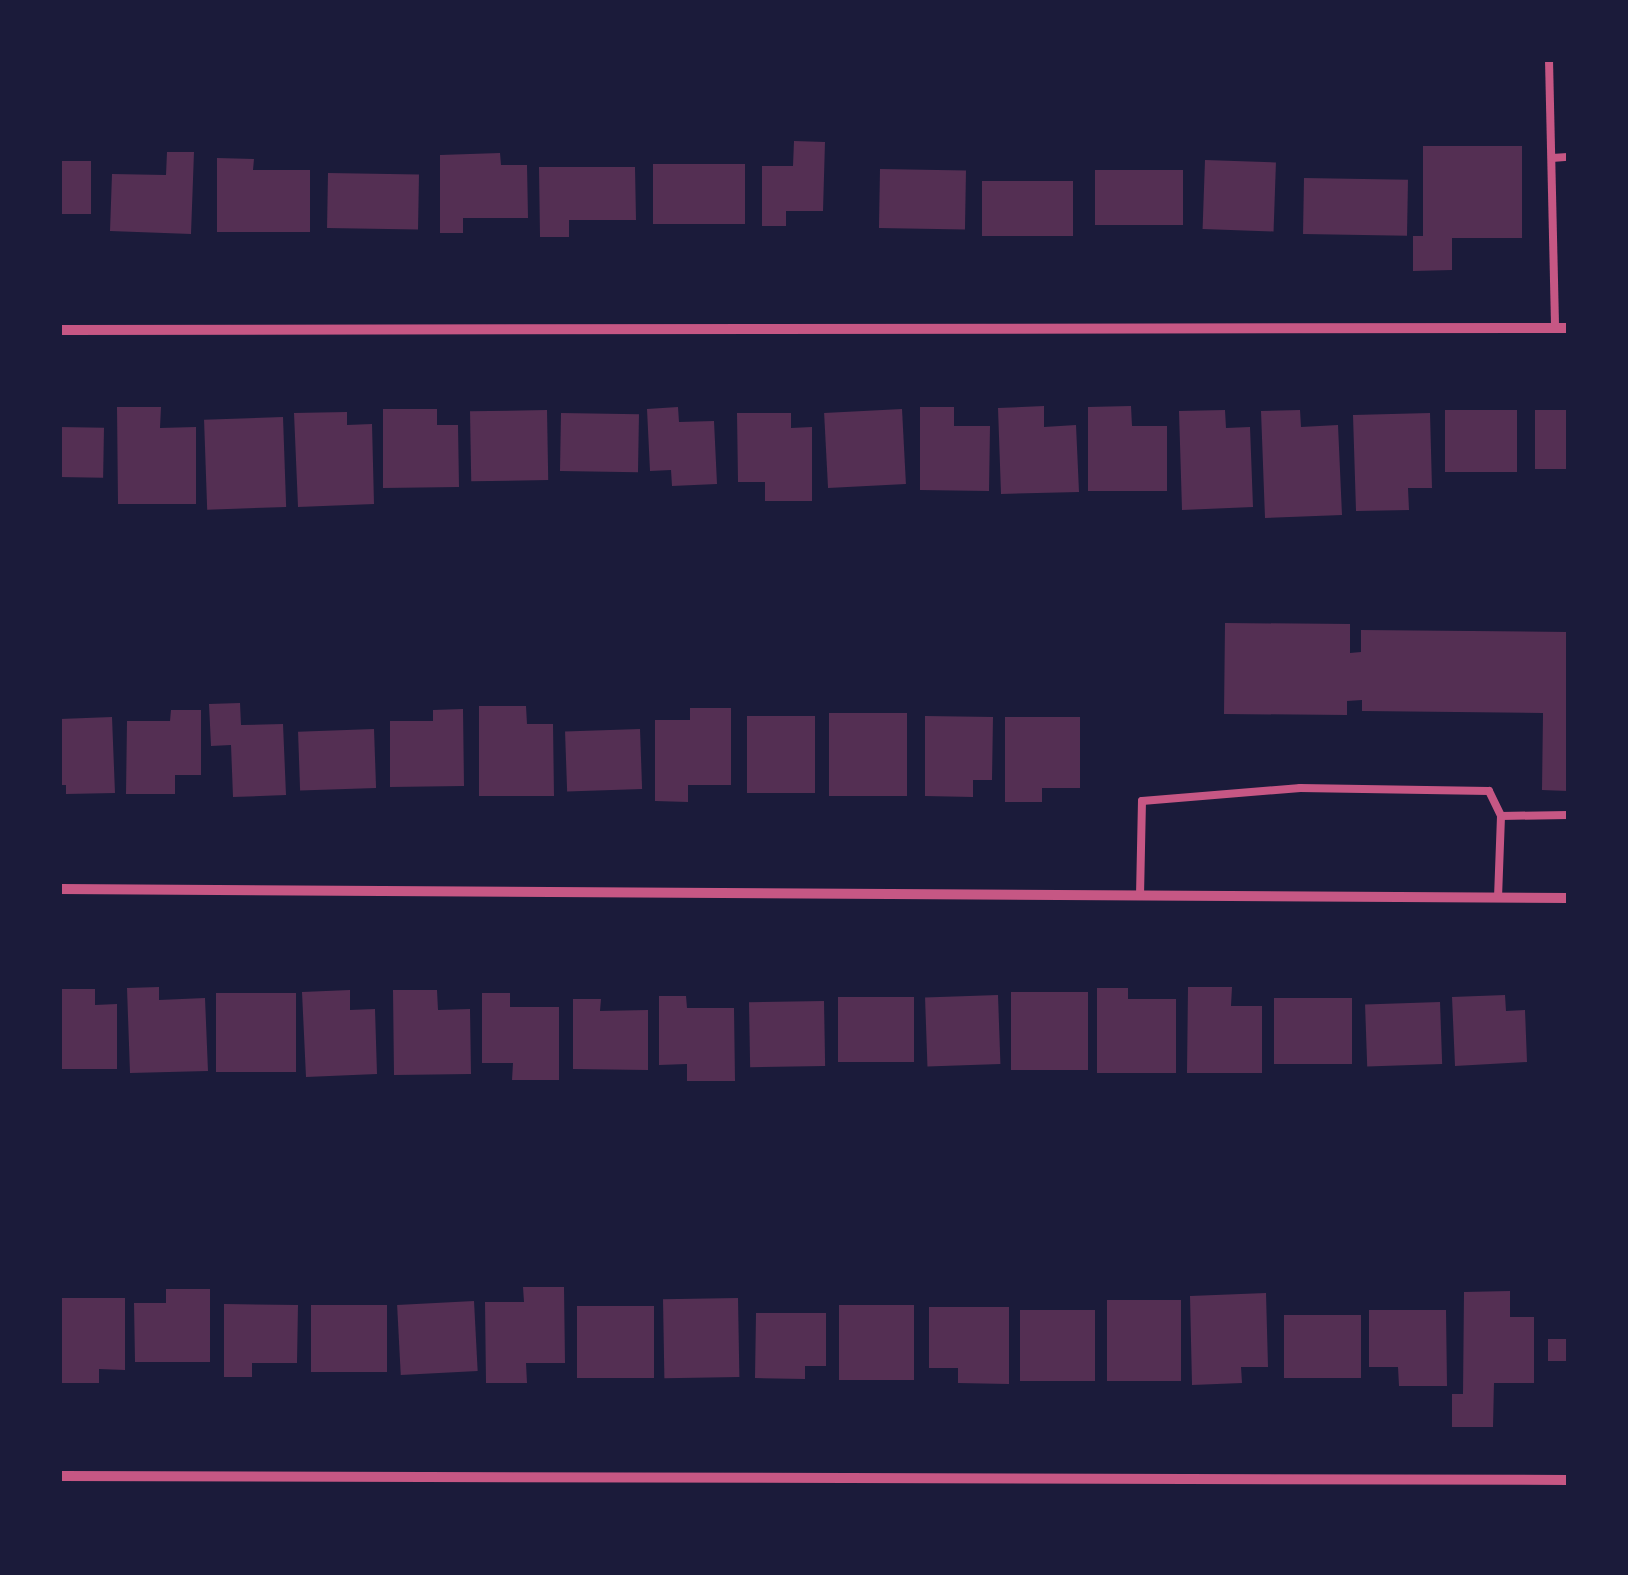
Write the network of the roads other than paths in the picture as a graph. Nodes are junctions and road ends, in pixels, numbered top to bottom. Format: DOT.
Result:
graph roads {
  1 [pos="1549,60"];
  2 [pos="1552,158"];
  3 [pos="1568,158"];
  4 [pos="1555,328"];
  5 [pos="1568,328"];
  6 [pos="60,330"];
  7 [pos="1568,815"];
  8 [pos="1501,816"];
  9 [pos="60,889"];
  10 [pos="1140,896"];
  11 [pos="1498,898"];
  12 [pos="1568,898"];
  13 [pos="60,1476"];
  14 [pos="1568,1480"];
  1 -- 2 [label="lane"];
  2 -- 3 [label="lane"];
  2 -- 4 [label="lane"];
  4 -- 5 [label="street"];
  4 -- 6 [label="street"];
  7 -- 8 [label="lane"];
  8 -- 10 [label="lane"];
  8 -- 11 [label="lane"];
  9 -- 10 [label="street"];
  10 -- 11 [label="street"];
  11 -- 12 [label="street"];
  13 -- 14 [label="street"];
}
